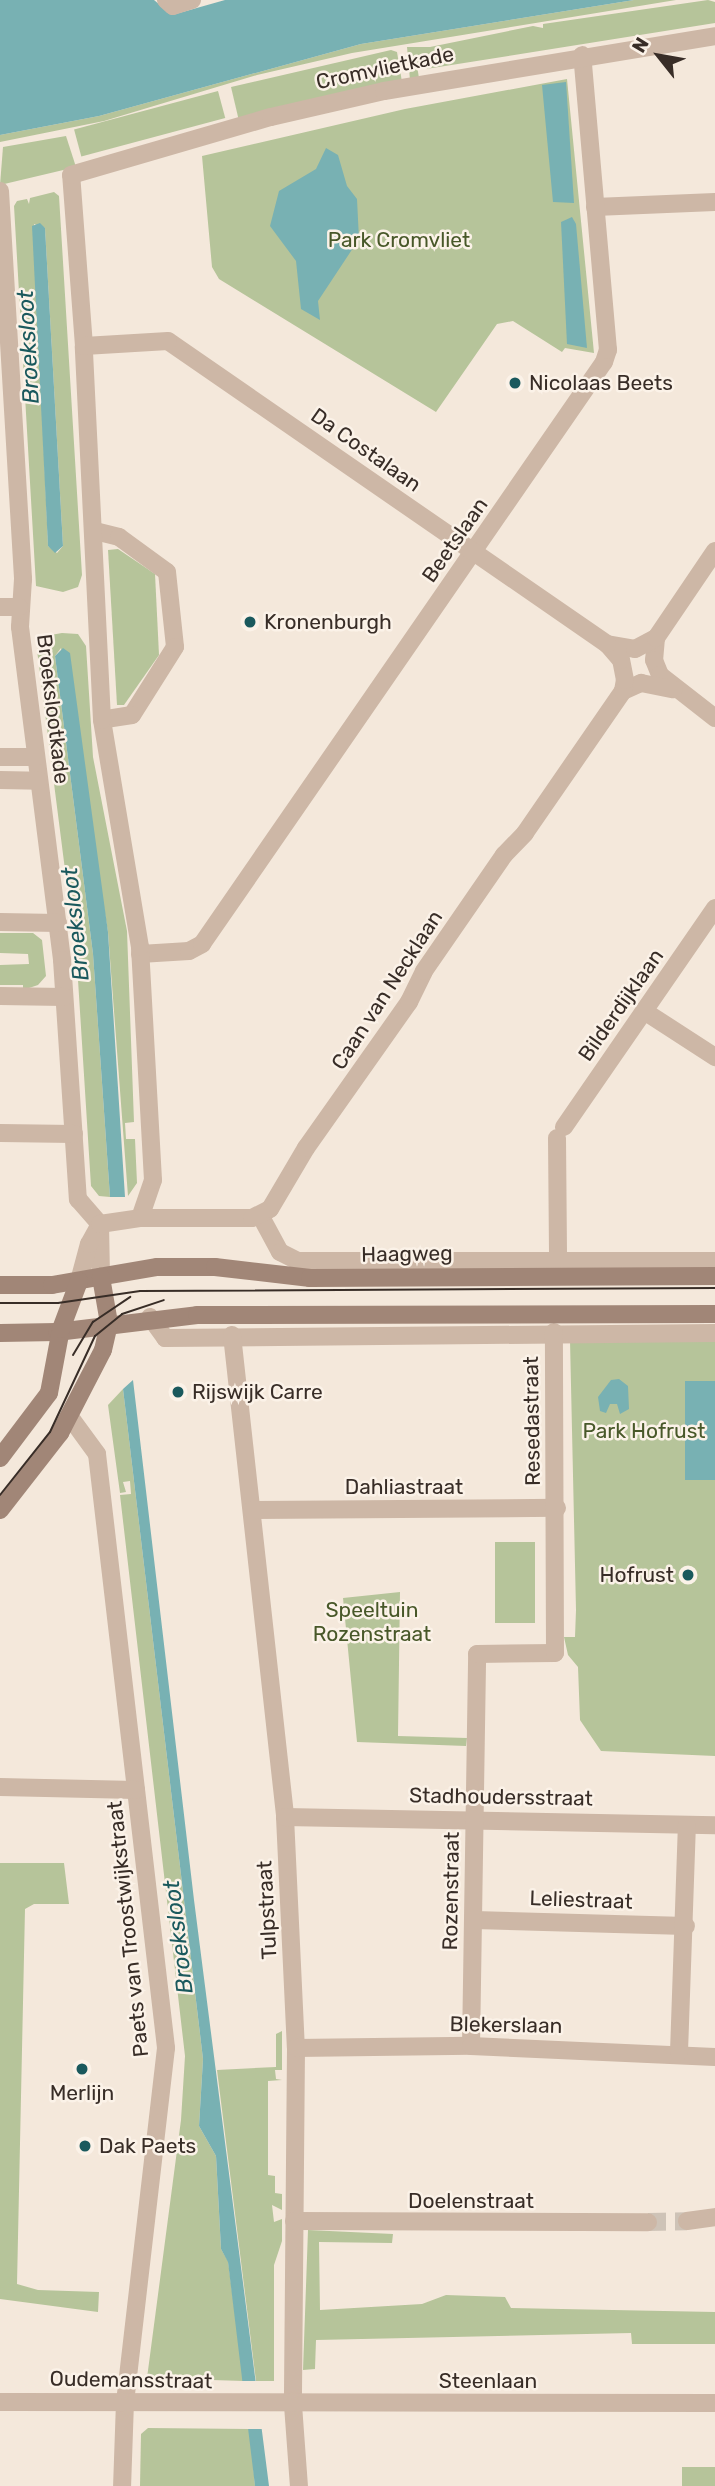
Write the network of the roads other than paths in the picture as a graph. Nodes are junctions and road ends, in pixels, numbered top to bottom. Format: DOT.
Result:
graph roads {
  1 [pos="192,0"];
  2 [pos="169,3"];
  3 [pos="715,36"];
  4 [pos="582,55"];
  5 [pos="0,191"];
  6 [pos="715,202"];
  7 [pos="595,207"];
  8 [pos="84,346"];
  9 [pos="95,531"];
  10 [pos="715,551"];
  11 [pos="474,552"];
  12 [pos="0,607"];
  13 [pos="19,607"];
  14 [pos="656,638"];
  15 [pos="607,644"];
  16 [pos="623,691"];
  17 [pos="676,691"];
  18 [pos="715,718"];
  19 [pos="102,720"];
  20 [pos="0,757"];
  21 [pos="36,757"];
  22 [pos="0,780"];
  23 [pos="39,781"];
  24 [pos="715,908"];
  25 [pos="0,922"];
  26 [pos="58,923"];
  27 [pos="140,954"];
  28 [pos="0,996"];
  29 [pos="64,997"];
  30 [pos="644,1011"];
  31 [pos="715,1057"];
  32 [pos="0,1133"];
  33 [pos="74,1134"];
  34 [pos="260,1215"];
  35 [pos="140,1217"];
  36 [pos="100,1224"];
  37 [pos="558,1260"];
  38 [pos="715,1261"];
  39 [pos="715,1276"];
  40 [pos="102,1277"];
  41 [pos="79,1281"];
  42 [pos="0,1285"];
  43 [pos="715,1314"];
  44 [pos="150,1317"];
  45 [pos="108,1323"];
  46 [pos="61,1331"];
  47 [pos="554,1332"];
  48 [pos="0,1333"];
  49 [pos="715,1333"];
  50 [pos="232,1335"];
  51 [pos="70,1418"];
  52 [pos="0,1458"];
  53 [pos="557,1508"];
  54 [pos="0,1510"];
  55 [pos="252,1510"];
  56 [pos="477,1654"];
  57 [pos="0,1787"];
  58 [pos="136,1790"];
  59 [pos="285,1817"];
  60 [pos="475,1818"];
  61 [pos="687,1825"];
  62 [pos="715,1825"];
  63 [pos="474,1920"];
  64 [pos="686,1926"];
  65 [pos="471,2046"];
  66 [pos="296,2048"];
  67 [pos="679,2052"];
  68 [pos="715,2057"];
  69 [pos="715,2217"];
  70 [pos="294,2221"];
  71 [pos="687,2221"];
  72 [pos="648,2222"];
  73 [pos="126,2393"];
  74 [pos="0,2402"];
  75 [pos="715,2403"];
  76 [pos="267,2405"];
  77 [pos="293,2405"];
  78 [pos="122,2486"];
  79 [pos="299,2486"];
  1 -- 2 [label="street"];
  3 -- 4 [label="street, Cromvlietkade"];
  4 -- 7 [label="street, Beetslaan"];
  4 -- 8 [label="street, Cromvlietkade"];
  5 -- 13 [label="street, Broekslootkade"];
  6 -- 7 [label="street"];
  7 -- 11 [label="street, Beetslaan"];
  8 -- 9 [label="street"];
  8 -- 11 [label="street, Da Costalaan"];
  9 -- 19 [label="street"];
  9 -- 19 [label="street"];
  10 -- 14 [label="street"];
  11 -- 15 [label="street, Da Costalaan"];
  11 -- 27 [label="street, Beetslaan"];
  12 -- 13 [label="street"];
  13 -- 21 [label="street, Broekslootkade"];
  14 -- 15 [label="street"];
  14 -- 17 [label="street"];
  15 -- 16 [label="street, Da Costalaan"];
  16 -- 17 [label="street"];
  16 -- 34 [label="street, Caan van Necklaan"];
  17 -- 18 [label="street"];
  19 -- 27 [label="street"];
  20 -- 21 [label="street"];
  21 -- 23 [label="street, Broekslootkade"];
  22 -- 23 [label="street"];
  23 -- 26 [label="street, Broekslootkade"];
  24 -- 30 [label="street, Bilderdijklaan"];
  25 -- 26 [label="street"];
  26 -- 29 [label="street, Broekslootkade"];
  27 -- 35 [label="street"];
  28 -- 29 [label="street"];
  29 -- 33 [label="street, Broekslootkade"];
  30 -- 31 [label="street"];
  30 -- 37 [label="street, Bilderdijklaan"];
  32 -- 33 [label="street"];
  33 -- 36 [label="street, Broekslootkade"];
  34 -- 35 [label="street"];
  34 -- 37 [label="street, Haagweg"];
  35 -- 36 [label="street"];
  36 -- 40 [label="street"];
  36 -- 41 [label="street"];
  37 -- 38 [label="street, Haagweg"];
  39 -- 40 [label="main road, Haagweg"];
  40 -- 41 [label="main road, Haagweg"];
  40 -- 45 [label="main road"];
  41 -- 42 [label="main road, Haagweg"];
  41 -- 46 [label="main road"];
  43 -- 44 [label="main road"];
  44 -- 45 [label="main road"];
  44 -- 50 [label="street"];
  45 -- 46 [label="main road"];
  45 -- 51 [label="main road"];
  46 -- 48 [label="main road"];
  46 -- 52 [label="main road"];
  47 -- 49 [label="street"];
  47 -- 50 [label="street"];
  47 -- 53 [label="street, Resedastraat"];
  50 -- 55 [label="street, Tulpstraat"];
  51 -- 54 [label="main road"];
  51 -- 58 [label="street, Paets van Troostwijkstraat"];
  53 -- 55 [label="street, Dahliastraat"];
  53 -- 56 [label="street, Resedastraat"];
  55 -- 59 [label="street, Tulpstraat"];
  56 -- 60 [label="street, Rozenstraat"];
  57 -- 58 [label="street"];
  58 -- 73 [label="street, Paets van Troostwijkstraat"];
  59 -- 60 [label="street, Stadhoudersstraat"];
  59 -- 66 [label="street, Tulpstraat"];
  60 -- 61 [label="street, Stadhoudersstraat"];
  60 -- 63 [label="street, Rozenstraat"];
  61 -- 62 [label="street, Stadhoudersstraat"];
  61 -- 64 [label="street"];
  63 -- 64 [label="street, Leliestraat"];
  63 -- 65 [label="street, Rozenstraat"];
  64 -- 67 [label="street"];
  65 -- 66 [label="street, Blekerslaan"];
  65 -- 67 [label="street, Blekerslaan"];
  66 -- 70 [label="street, Tulpstraat"];
  67 -- 68 [label="street, Blekerslaan"];
  69 -- 71 [label="street"];
  70 -- 72 [label="street, Doelenstraat"];
  70 -- 77 [label="street, Tulpstraat"];
  73 -- 74 [label="street, Oudemansstraat"];
  73 -- 76 [label="street, Oudemansstraat"];
  73 -- 78 [label="street, Paets van Troostwijkstraat"];
  75 -- 77 [label="street, Steenlaan"];
  76 -- 77 [label="street, Steenlaan"];
  77 -- 79 [label="street, Tulpstraat"];
}
